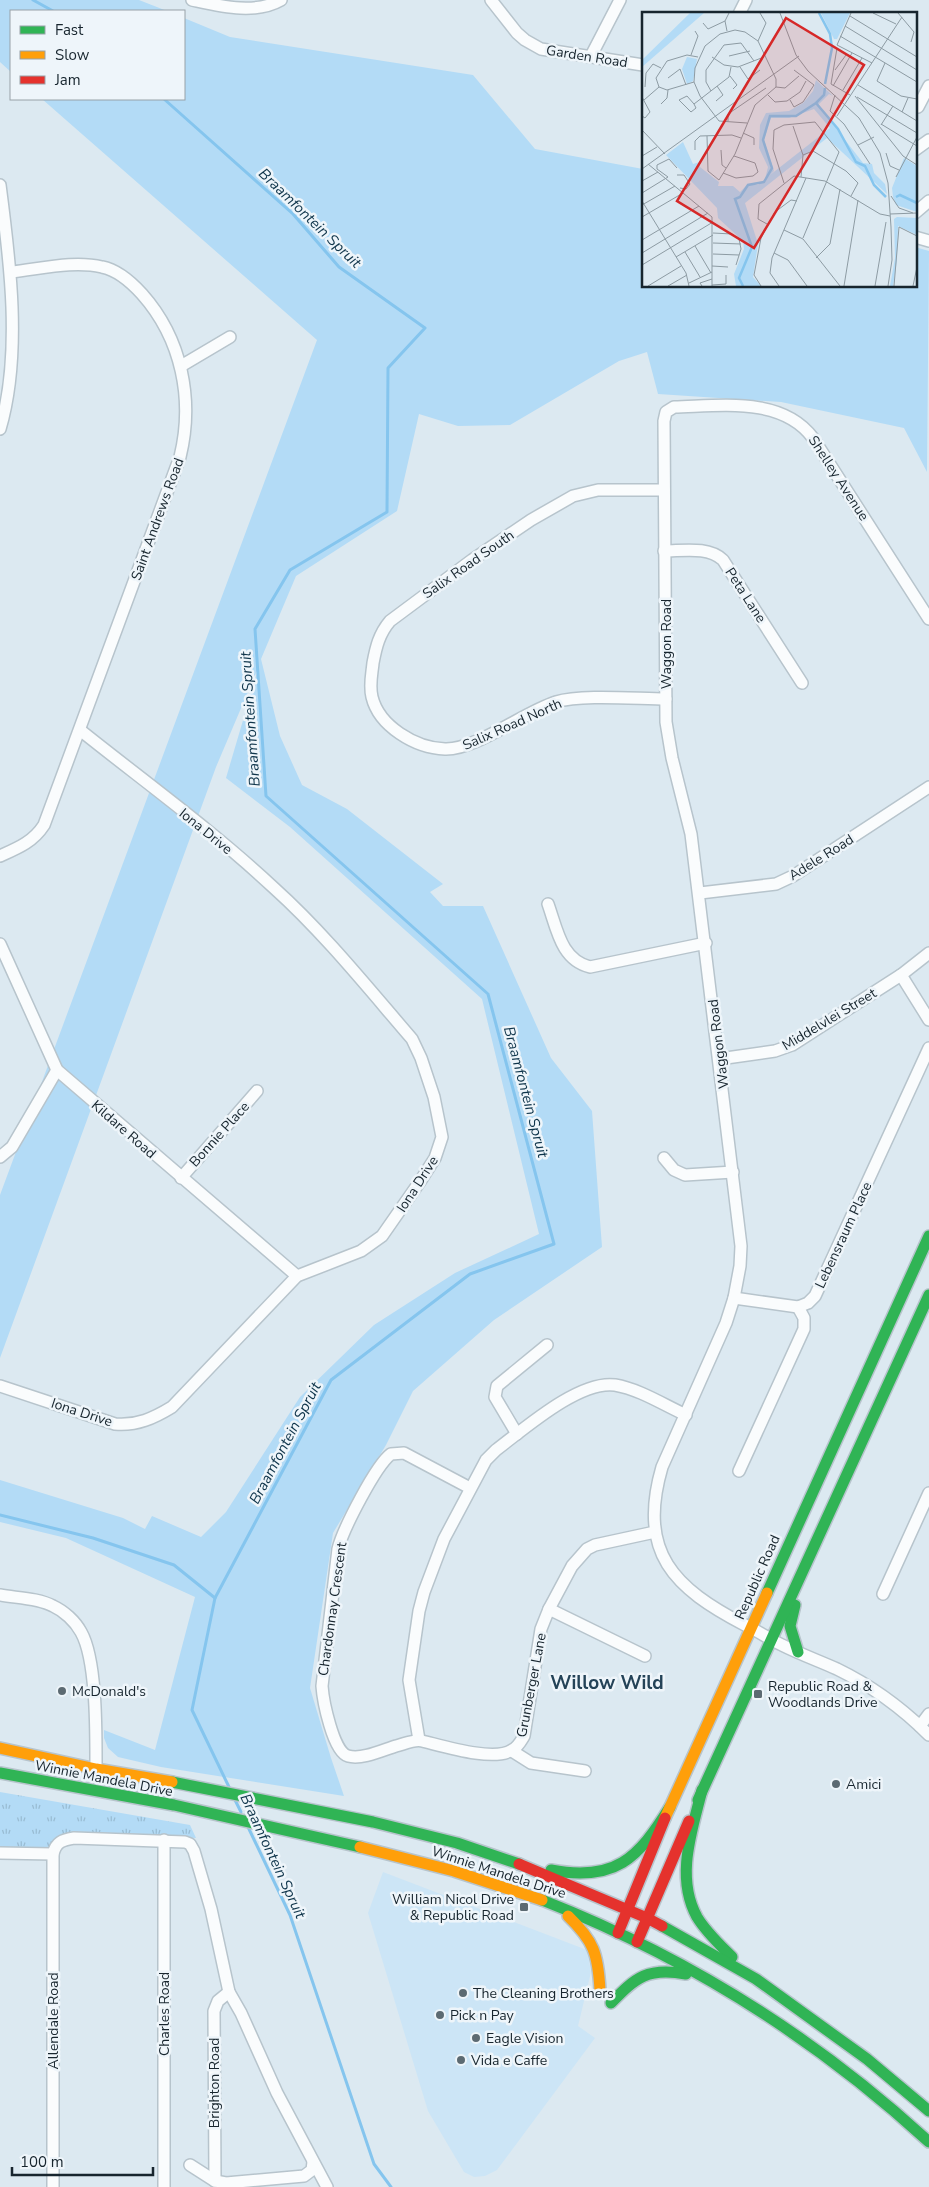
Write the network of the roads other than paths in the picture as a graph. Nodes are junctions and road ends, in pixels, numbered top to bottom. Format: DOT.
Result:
graph roads {
  1 [pos="192,0"];
  2 [pos="281,0"];
  3 [pos="620,0"];
  4 [pos="746,0"];
  5 [pos="495,2"];
  6 [pos="740,12"];
  7 [pos="591,56"];
  8 [pos="642,65"];
  9 [pos="929,86"];
  10 [pos="921,107"];
  11 [pos="929,140"];
  12 [pos="916,149"];
  13 [pos="0,185"];
  14 [pos="929,201"];
  15 [pos="916,212"];
  16 [pos="916,237"];
  17 [pos="929,241"];
  18 [pos="11,272"];
  19 [pos="230,337"];
  20 [pos="181,366"];
  21 [pos="674,407"];
  22 [pos="0,429"];
  23 [pos="664,490"];
  24 [pos="664,551"];
  25 [pos="929,619"];
  26 [pos="802,683"];
  27 [pos="666,700"];
  28 [pos="393,729"];
  29 [pos="80,730"];
  30 [pos="929,787"];
  31 [pos="0,856"];
  32 [pos="700,893"];
  33 [pos="548,904"];
  34 [pos="706,943"];
  35 [pos="0,944"];
  36 [pos="929,954"];
  37 [pos="902,975"];
  38 [pos="929,1020"];
  39 [pos="929,1048"];
  40 [pos="719,1059"];
  41 [pos="57,1070"];
  42 [pos="257,1091"];
  43 [pos="0,1158"];
  44 [pos="664,1158"];
  45 [pos="733,1172"];
  46 [pos="180,1178"];
  47 [pos="929,1236"];
  48 [pos="297,1276"];
  49 [pos="929,1294"];
  50 [pos="734,1298"];
  51 [pos="798,1307"];
  52 [pos="547,1345"];
  53 [pos="0,1386"];
  54 [pos="686,1415"];
  55 [pos="517,1434"];
  56 [pos="740,1471"];
  57 [pos="470,1488"];
  58 [pos="929,1493"];
  59 [pos="655,1532"];
  60 [pos="809,1560"];
  61 [pos="883,1594"];
  62 [pos="0,1595"];
  63 [pos="549,1609"];
  64 [pos="751,1628"];
  65 [pos="772,1640"];
  66 [pos="798,1652"];
  67 [pos="645,1656"];
  68 [pos="929,1714"];
  69 [pos="920,1726"];
  70 [pos="929,1735"];
  71 [pos="0,1738"];
  72 [pos="419,1740"];
  73 [pos="0,1748"];
  74 [pos="512,1751"];
  75 [pos="23,1753"];
  76 [pos="96,1769"];
  77 [pos="585,1771"];
  78 [pos="0,1773"];
  79 [pos="21,1777"];
  80 [pos="0,1781"];
  81 [pos="702,1790"];
  82 [pos="670,1806"];
  83 [pos="164,1840"];
  84 [pos="0,1853"];
  85 [pos="53,1854"];
  86 [pos="507,1859"];
  87 [pos="558,1906"];
  88 [pos="626,1910"];
  89 [pos="647,1918"];
  90 [pos="618,1933"];
  91 [pos="637,1942"];
  92 [pos="756,1979"];
  93 [pos="710,1980"];
  94 [pos="600,1990"];
  95 [pos="229,1992"];
  96 [pos="611,2003"];
  97 [pos="929,2111"];
  98 [pos="929,2142"];
  99 [pos="314,2162"];
  100 [pos="190,2165"];
  101 [pos="215,2181"];
  102 [pos="53,2187"];
  103 [pos="164,2187"];
  104 [pos="328,2187"];
  1 -- 2 [label="street"];
  3 -- 7 [label="street"];
  4 -- 6 [label="street"];
  5 -- 7 [label="street, Garden Road"];
  7 -- 8 [label="street, Garden Road"];
  9 -- 10 [label="street"];
  11 -- 12 [label="street"];
  13 -- 18 [label="street"];
  14 -- 15 [label="street"];
  16 -- 17 [label="street"];
  18 -- 20 [label="street, Saint Andrews Road"];
  18 -- 22 [label="street"];
  19 -- 20 [label="street"];
  20 -- 29 [label="street, Saint Andrews Road"];
  21 -- 23 [label="street, Waggon Road"];
  21 -- 25 [label="street, Shelley Avenue"];
  23 -- 24 [label="street, Waggon Road"];
  23 -- 28 [label="street, Salix Road South"];
  24 -- 26 [label="street, Peta Lane"];
  24 -- 27 [label="street, Waggon Road"];
  27 -- 28 [label="street, Salix Road North"];
  27 -- 32 [label="street, Waggon Road"];
  29 -- 31 [label="street, Saint Andrews Road"];
  29 -- 48 [label="street, Iona Drive"];
  30 -- 32 [label="street, Adele Road"];
  32 -- 34 [label="street, Waggon Road"];
  33 -- 34 [label="street"];
  34 -- 40 [label="street, Waggon Road"];
  35 -- 41 [label="street, Kildare Road"];
  36 -- 37 [label="street, Middelvlei Street"];
  37 -- 38 [label="street"];
  37 -- 40 [label="street, Middelvlei Street"];
  39 -- 51 [label="street, Lebensraum Place"];
  40 -- 45 [label="street, Waggon Road"];
  41 -- 43 [label="street"];
  41 -- 46 [label="street, Kildare Road"];
  42 -- 46 [label="street, Bonnie Place"];
  44 -- 45 [label="street"];
  45 -- 50 [label="street, Waggon Road"];
  46 -- 48 [label="street, Kildare Road"];
  47 -- 64 [label="main road, Republic Road"];
  48 -- 53 [label="street, Iona Drive"];
  49 -- 60 [label="main road"];
  50 -- 51 [label="street"];
  50 -- 54 [label="street, Waggon Road"];
  51 -- 56 [label="street"];
  52 -- 55 [label="street"];
  54 -- 55 [label="street"];
  54 -- 59 [label="street, Waggon Road"];
  55 -- 57 [label="street"];
  57 -- 72 [label="street"];
  57 -- 72 [label="street, Chardonnay Crescent"];
  58 -- 61 [label="street"];
  59 -- 63 [label="street, Grunberger Lane"];
  59 -- 64 [label="street, Waggon Road"];
  60 -- 65 [label="main road"];
  60 -- 66 [label="main road"];
  62 -- 76 [label="street"];
  63 -- 67 [label="street"];
  63 -- 74 [label="street, Grunberger Lane"];
  64 -- 65 [label="street, Waggon Road"];
  64 -- 82 [label="main road, Republic Road"];
  65 -- 66 [label="street, Waggon Road"];
  65 -- 81 [label="main road"];
  66 -- 69 [label="street, Waggon Road"];
  68 -- 69 [label="street"];
  69 -- 70 [label="street, Waggon Road"];
  71 -- 75 [label="main road"];
  72 -- 74 [label="street"];
  73 -- 75 [label="main road, Winnie Mandela Drive"];
  74 -- 77 [label="street"];
  75 -- 76 [label="main road, Winnie Mandela Drive"];
  76 -- 86 [label="main road, Winnie Mandela Drive"];
  78 -- 79 [label="main road, Winnie Mandela Drive"];
  79 -- 80 [label="main road"];
  79 -- 87 [label="main road, Winnie Mandela Drive"];
  81 -- 89 [label="main road"];
  81 -- 92 [label="main road"];
  82 -- 86 [label="main road"];
  82 -- 88 [label="main road, Republic Road"];
  83 -- 85 [label="street"];
  83 -- 95 [label="street"];
  83 -- 103 [label="street, Charles Road"];
  84 -- 85 [label="street"];
  85 -- 102 [label="street, Allendale Road"];
  86 -- 88 [label="main road, Winnie Mandela Drive"];
  87 -- 90 [label="main road, Winnie Mandela Drive"];
  87 -- 94 [label="main road"];
  88 -- 89 [label="main road, Winnie Mandela Drive"];
  88 -- 90 [label="main road, Republic Road"];
  89 -- 91 [label="main road"];
  89 -- 92 [label="main road, Winnie Mandela Drive"];
  90 -- 91 [label="main road, Winnie Mandela Drive"];
  91 -- 93 [label="main road, Winnie Mandela Drive"];
  92 -- 97 [label="main road, Winnie Mandela Drive"];
  93 -- 96 [label="main road"];
  93 -- 98 [label="main road, Winnie Mandela Drive"];
  95 -- 99 [label="street"];
  95 -- 101 [label="street, Brighton Road"];
  99 -- 101 [label="street"];
  99 -- 104 [label="street"];
  100 -- 101 [label="street"];
}
